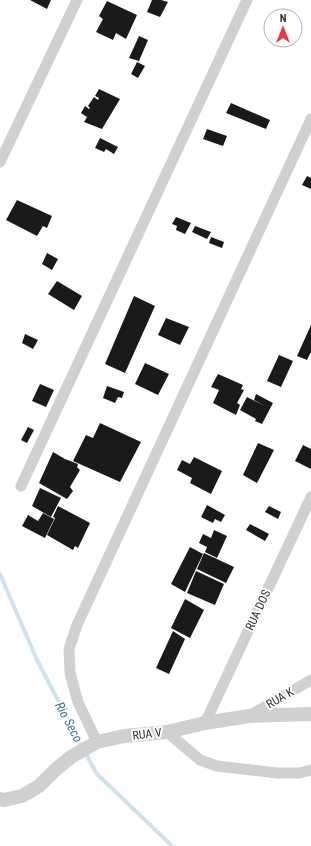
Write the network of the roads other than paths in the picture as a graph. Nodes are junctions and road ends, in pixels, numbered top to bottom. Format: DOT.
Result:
graph roads {
  1 [pos="77,0"];
  2 [pos="247,0"];
  3 [pos="311,119"];
  4 [pos="0,162"];
  5 [pos="21,486"];
  6 [pos="311,497"];
  7 [pos="307,511"];
  8 [pos="311,680"];
  9 [pos="311,714"];
  10 [pos="249,716"];
  11 [pos="205,723"];
  12 [pos="167,732"];
  13 [pos="97,742"];
  14 [pos="311,770"];
  15 [pos="0,799"];
  1 -- 4 [label="street"];
  2 -- 5 [label="street"];
  3 -- 13 [label="street"];
  6 -- 7 [label="street, RUA DOS"];
  7 -- 11 [label="street, RUA DOS"];
  8 -- 10 [label="street, RUA K"];
  9 -- 10 [label="street, RUA V"];
  10 -- 11 [label="street, RUA V"];
  11 -- 12 [label="street, RUA V"];
  12 -- 13 [label="street, RUA V"];
  12 -- 14 [label="street"];
  13 -- 15 [label="street, RUA V"];
}
